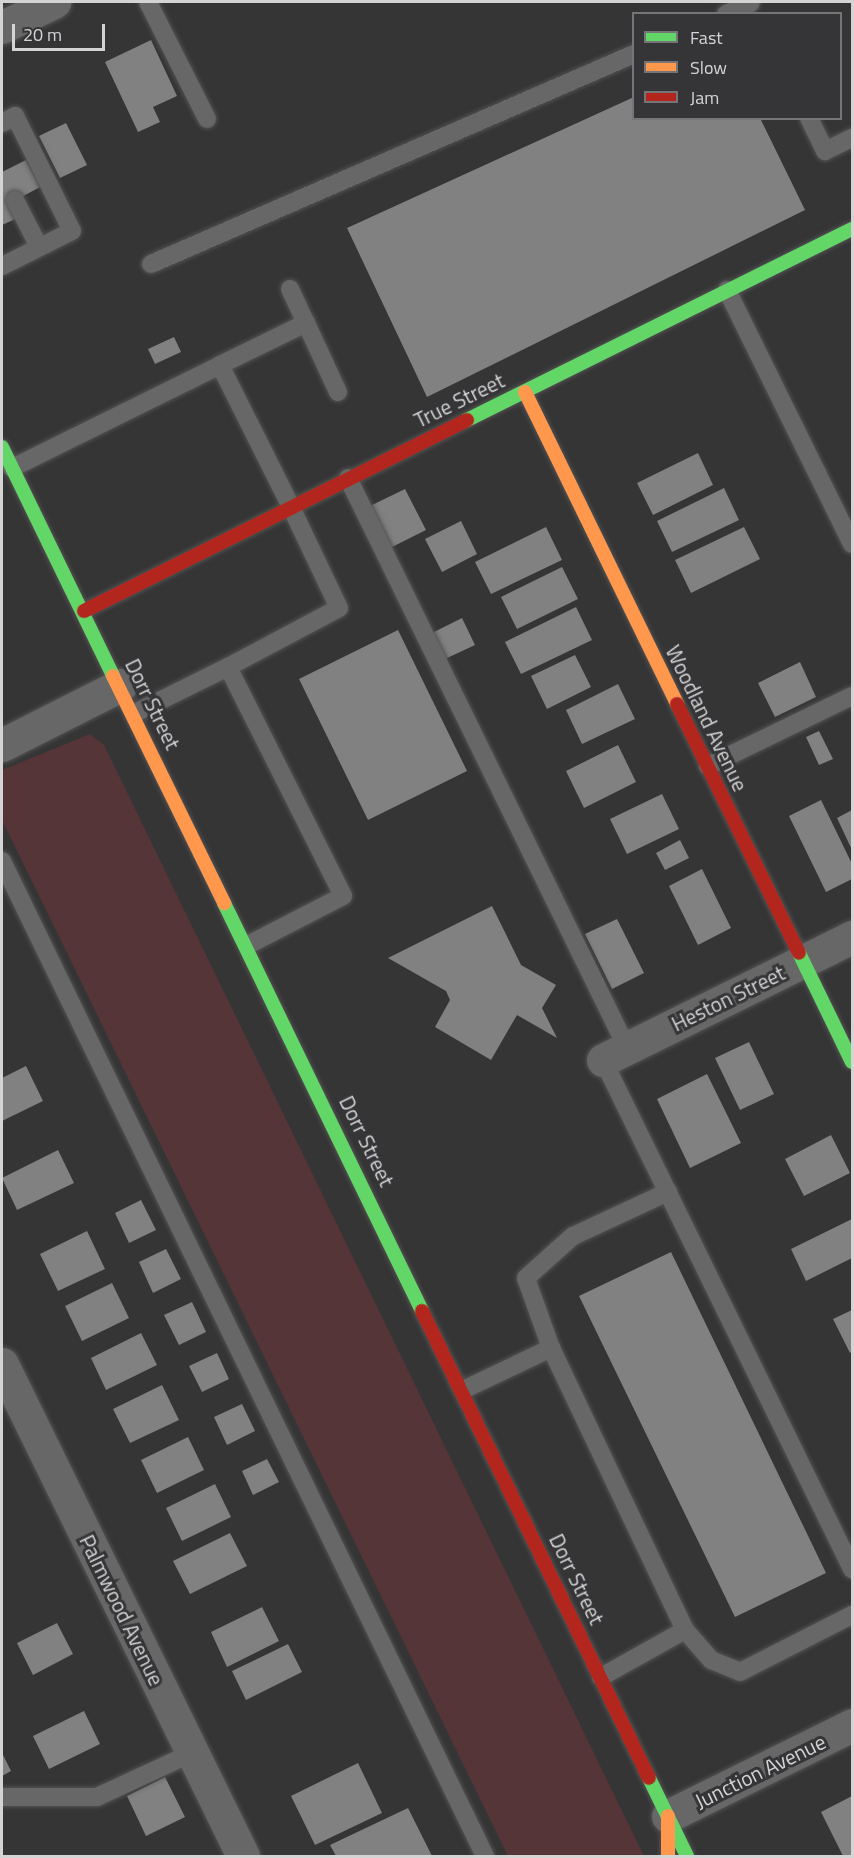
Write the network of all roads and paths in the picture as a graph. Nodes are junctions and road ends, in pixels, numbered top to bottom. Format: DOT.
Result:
graph roads {
  1 [pos="54,2"];
  2 [pos="148,2"];
  3 [pos="753,6"];
  4 [pos="733,12"];
  5 [pos="2,27"];
  6 [pos="632,54"];
  7 [pos="207,119"];
  8 [pos="810,120"];
  9 [pos="2,123"];
  10 [pos="852,138"];
  11 [pos="15,200"];
  12 [pos="852,229"];
  13 [pos="39,247"];
  14 [pos="3,262"];
  15 [pos="151,264"];
  16 [pos="290,289"];
  17 [pos="727,290"];
  18 [pos="306,323"];
  19 [pos="220,365"];
  20 [pos="338,392"];
  21 [pos="525,392"];
  22 [pos="2,447"];
  23 [pos="12,468"];
  24 [pos="348,478"];
  25 [pos="290,505"];
  26 [pos="852,544"];
  27 [pos="84,611"];
  28 [pos="228,667"];
  29 [pos="852,696"];
  30 [pos="128,699"];
  31 [pos="2,745"];
  32 [pos="708,765"];
  33 [pos="2,861"];
  34 [pos="852,937"];
  35 [pos="248,945"];
  36 [pos="803,961"];
  37 [pos="615,1054"];
  38 [pos="852,1062"];
  39 [pos="668,1192"];
  40 [pos="551,1348"];
  41 [pos="2,1364"];
  42 [pos="463,1390"];
  43 [pos="852,1569"];
  44 [pos="852,1615"];
  45 [pos="685,1630"];
  46 [pos="601,1677"];
  47 [pos="852,1725"];
  48 [pos="192,1753"];
  49 [pos="2,1797"];
  50 [pos="668,1816"];
  51 [pos="243,1857"];
  52 [pos="485,1857"];
  53 [pos="668,1857"];
  54 [pos="687,1857"];
  1 -- 5 [label="street"];
  2 -- 7 [label="lane"];
  3 -- 4 [label="lane"];
  6 -- 15 [label="lane"];
  8 -- 10 [label="lane"];
  9 -- 13 [label="lane"];
  11 -- 13 [label="lane"];
  12 -- 17 [label="street, True Street"];
  13 -- 14 [label="lane"];
  16 -- 18 [label="lane"];
  17 -- 21 [label="street, True Street"];
  17 -- 26 [label="lane"];
  18 -- 19 [label="lane"];
  18 -- 20 [label="lane"];
  19 -- 23 [label="lane"];
  19 -- 25 [label="lane"];
  21 -- 24 [label="street, True Street"];
  21 -- 32 [label="street, Woodland Avenue"];
  22 -- 23 [label="street, Dorr Street"];
  23 -- 27 [label="street, Dorr Street"];
  24 -- 25 [label="street, True Street"];
  24 -- 37 [label="lane"];
  25 -- 27 [label="street, True Street"];
  25 -- 28 [label="lane"];
  27 -- 30 [label="street, Dorr Street"];
  28 -- 30 [label="lane"];
  28 -- 35 [label="lane"];
  29 -- 32 [label="lane"];
  30 -- 31 [label="street"];
  30 -- 35 [label="street, Dorr Street"];
  32 -- 36 [label="street, Woodland Avenue"];
  33 -- 52 [label="lane"];
  34 -- 36 [label="street, Heston Street"];
  35 -- 42 [label="street, Dorr Street"];
  36 -- 37 [label="street, Heston Street"];
  36 -- 38 [label="street, Woodland Avenue"];
  37 -- 39 [label="lane"];
  39 -- 40 [label="lane"];
  39 -- 43 [label="lane"];
  40 -- 42 [label="lane"];
  40 -- 45 [label="lane"];
  41 -- 48 [label="street, Palmwood Avenue"];
  42 -- 46 [label="street, Dorr Street"];
  44 -- 45 [label="lane"];
  45 -- 46 [label="lane"];
  46 -- 50 [label="street, Dorr Street"];
  47 -- 50 [label="street, Junction Avenue"];
  48 -- 49 [label="lane"];
  48 -- 51 [label="street, Palmwood Avenue"];
  50 -- 53 [label="street"];
  50 -- 54 [label="street, Dorr Street"];
}
